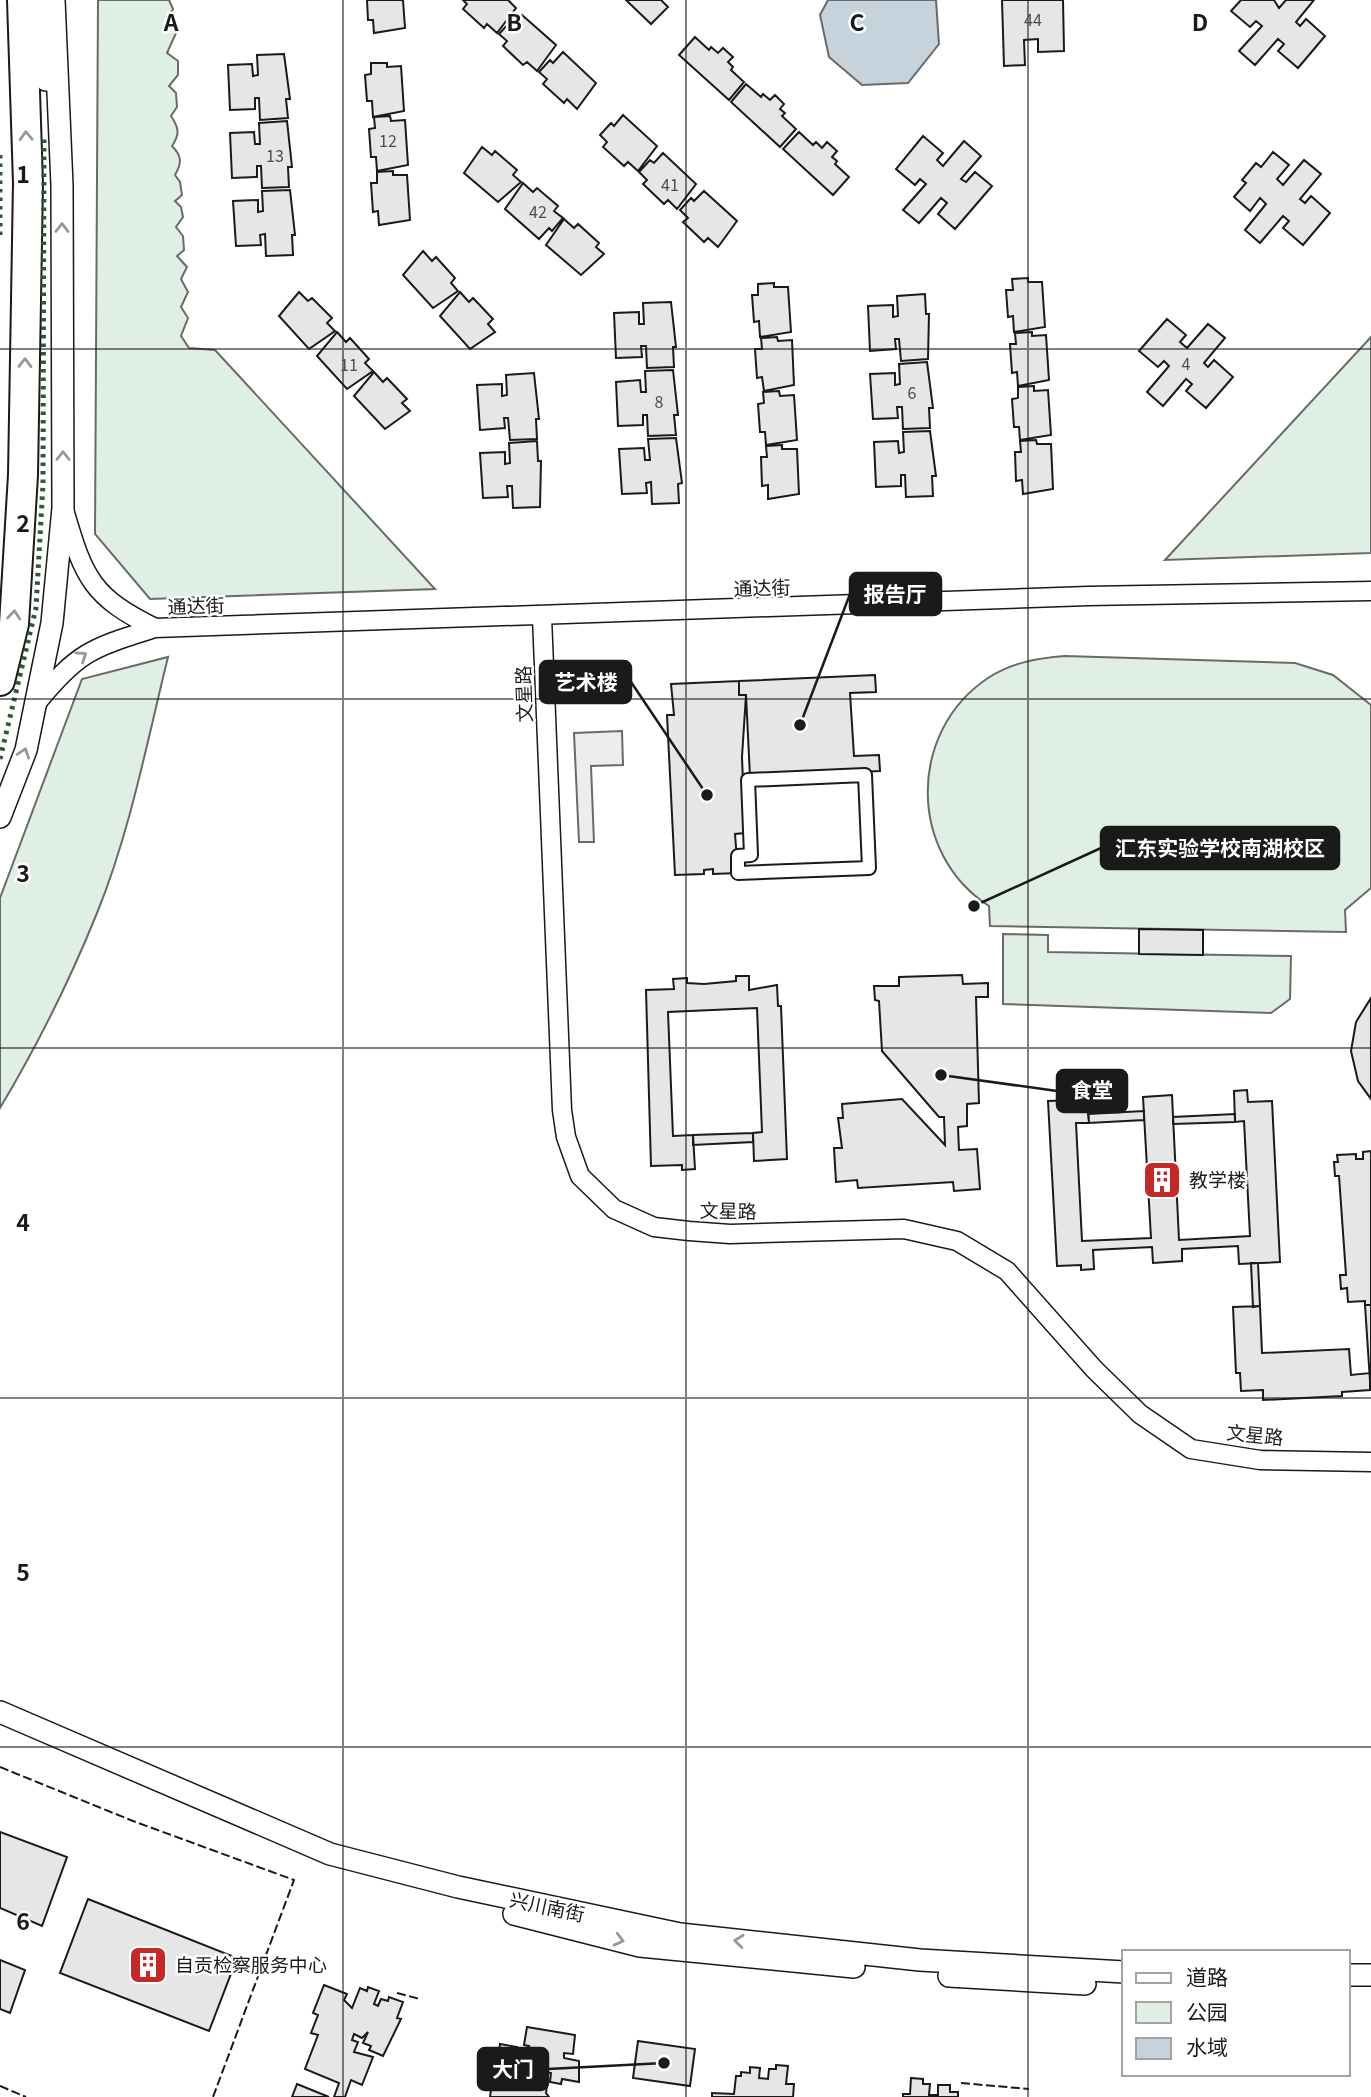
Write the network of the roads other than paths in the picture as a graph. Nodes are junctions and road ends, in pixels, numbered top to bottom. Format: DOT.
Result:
graph roads {
  1 [pos="22,0"];
  2 [pos="34,0"];
  3 [pos="54,0"];
  4 [pos="62,186"];
  5 [pos="63,508"];
  6 [pos="1371,591"];
  7 [pos="542,617"];
  8 [pos="155,628"];
  9 [pos="0,681"];
  10 [pos="35,705"];
  11 [pos="0,817"];
  12 [pos="738,873"];
  13 [pos="1371,1462"];
  14 [pos="0,1712"];
  15 [pos="0,1727"];
  16 [pos="1122,1972"];
  17 [pos="1350,1975"];
  18 [pos="1371,1975"];
  19 [pos="1122,1985"];
  20 [pos="1350,1989"];
  21 [pos="1371,1989"];
  9 -- 1 [label="highway, one-way"];
  2 -- 4 [label="street"];
  3 -- 4 [label="street"];
  5 -- 4 [label="street, one-way"];
  5 -- 8 [label="street"];
  5 -- 10 [label="street"];
  6 -- 7 [label="street, 通达街"];
  7 -- 8 [label="street, 通达街"];
  7 -- 13 [label="street, 文星路"];
  10 -- 8 [label="street, one-way"];
  11 -- 10 [label="street, one-way"];
  12 -- 12 [label="street"];
  16 -- 14 [label="street, 兴川南街, one-way"];
  15 -- 19 [label="street, 兴川南街, one-way"];
  17 -- 18 [label="street"];
  20 -- 21 [label="street"];
}
